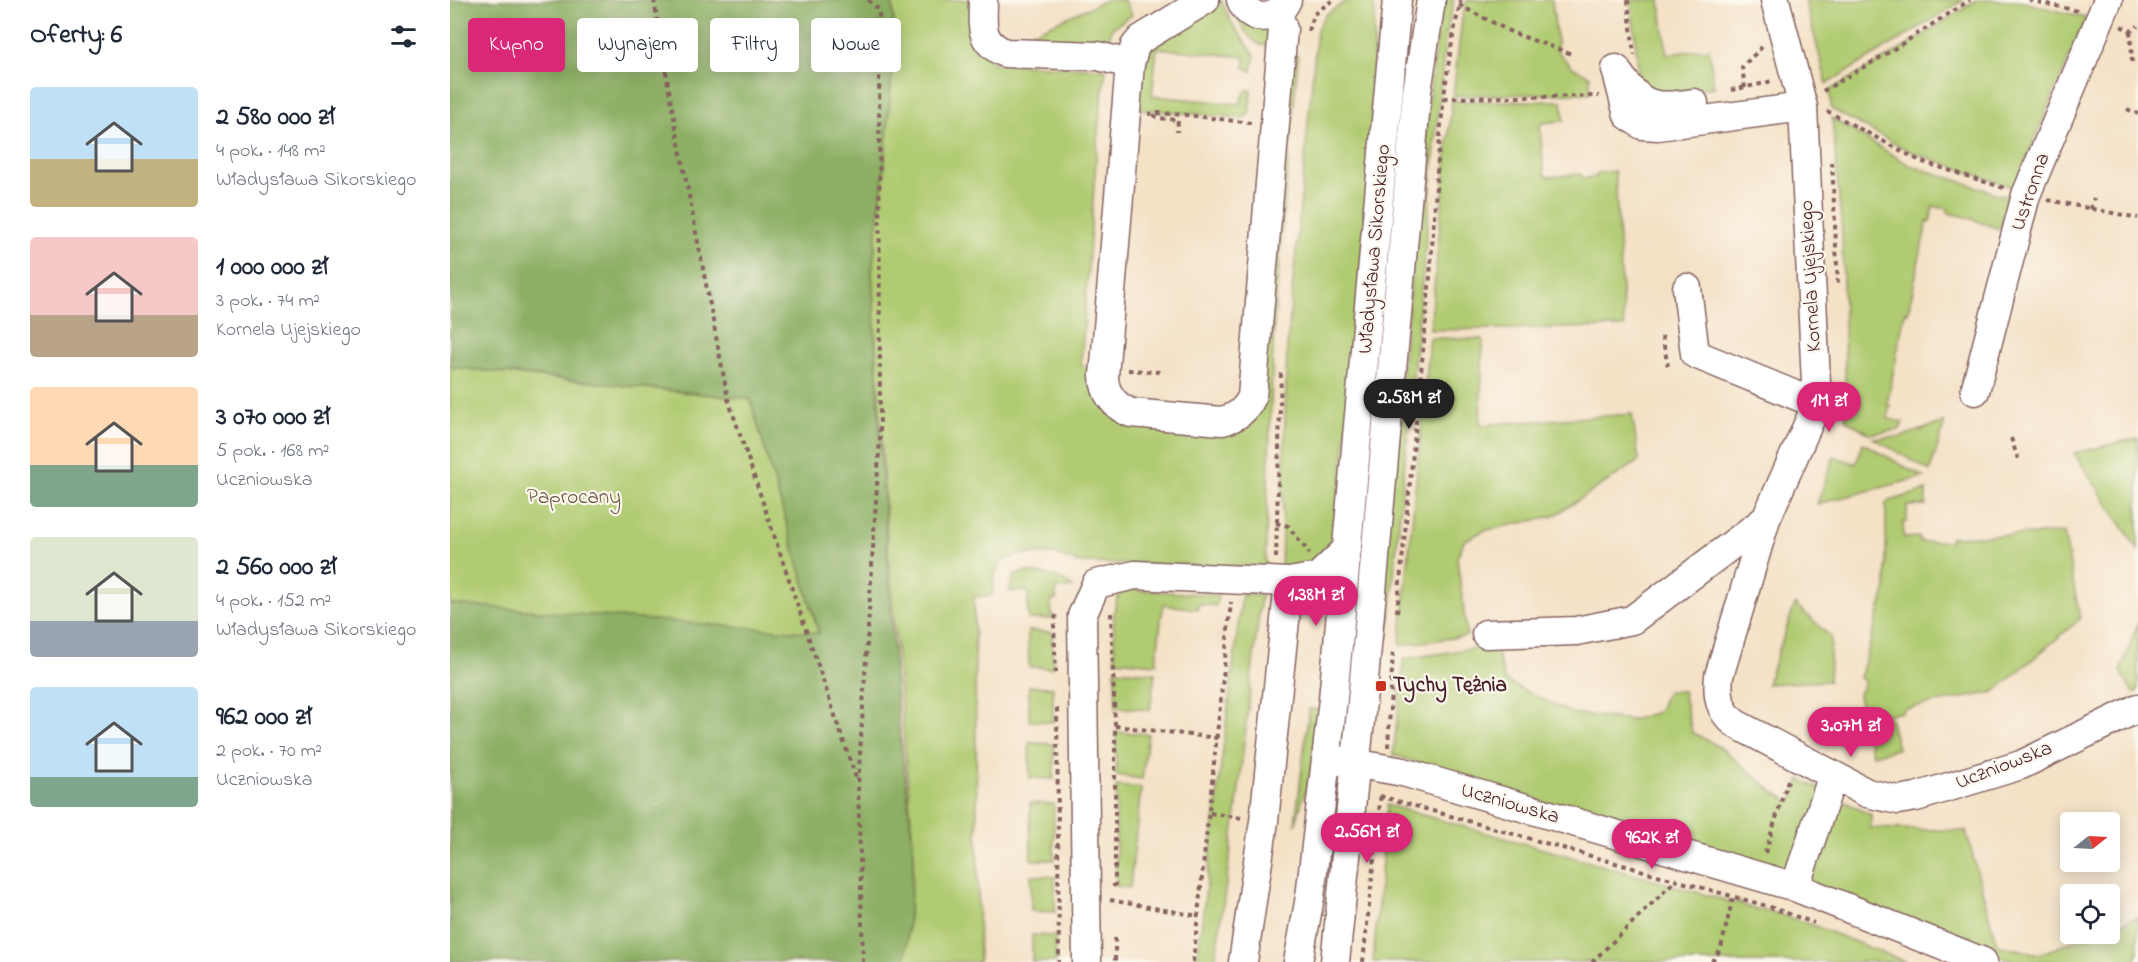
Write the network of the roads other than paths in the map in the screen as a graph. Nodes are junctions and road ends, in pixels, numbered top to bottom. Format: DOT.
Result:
graph roads {
  1 [pos="983,0"];
  2 [pos="1205,0"];
  3 [pos="1241,0"];
  4 [pos="1397,0"];
  5 [pos="1431,0"];
  6 [pos="1775,0"];
  7 [pos="2108,0"];
  8 [pos="1283,7"];
  9 [pos="1130,64"];
  10 [pos="1802,94"];
  11 [pos="1623,95"];
  12 [pos="1687,288"];
  13 [pos="1975,391"];
  14 [pos="1817,404"];
  15 [pos="1766,519"];
  16 [pos="1347,549"];
  17 [pos="1282,581"];
  18 [pos="1486,634"];
  19 [pos="2138,708"];
  20 [pos="1326,758"];
  21 [pos="1354,762"];
  22 [pos="1833,775"];
  23 [pos="1796,887"];
  24 [pos="1087,962"];
  25 [pos="1243,962"];
  26 [pos="1298,962"];
  27 [pos="1335,962"];
  28 [pos="1983,962"];
  1 -- 9 [label="street"];
  2 -- 9 [label="street"];
  3 -- 8 [label="street"];
  4 -- 16 [label="street, Władysława Sikorskiego"];
  5 -- 21 [label="street, Władysława Sikorskiego"];
  6 -- 10 [label="street, Kornela Ujejskiego"];
  7 -- 13 [label="street, Ustronna"];
  8 -- 9 [label="street"];
  10 -- 11 [label="street"];
  10 -- 14 [label="street, Kornela Ujejskiego"];
  12 -- 14 [label="street"];
  14 -- 15 [label="street, Kornela Ujejskiego"];
  15 -- 18 [label="street, Kornela Ujejskiego"];
  15 -- 22 [label="street, Uczniowska"];
  16 -- 17 [label="street"];
  16 -- 20 [label="street, Władysława Sikorskiego"];
  17 -- 24 [label="street"];
  17 -- 25 [label="street"];
  19 -- 22 [label="street, Uczniowska"];
  20 -- 21 [label="street, Uczniowska"];
  20 -- 26 [label="street, Władysława Sikorskiego"];
  21 -- 23 [label="street, Uczniowska"];
  21 -- 27 [label="street, Władysława Sikorskiego"];
  22 -- 23 [label="street"];
  23 -- 28 [label="street, Uczniowska"];
}
